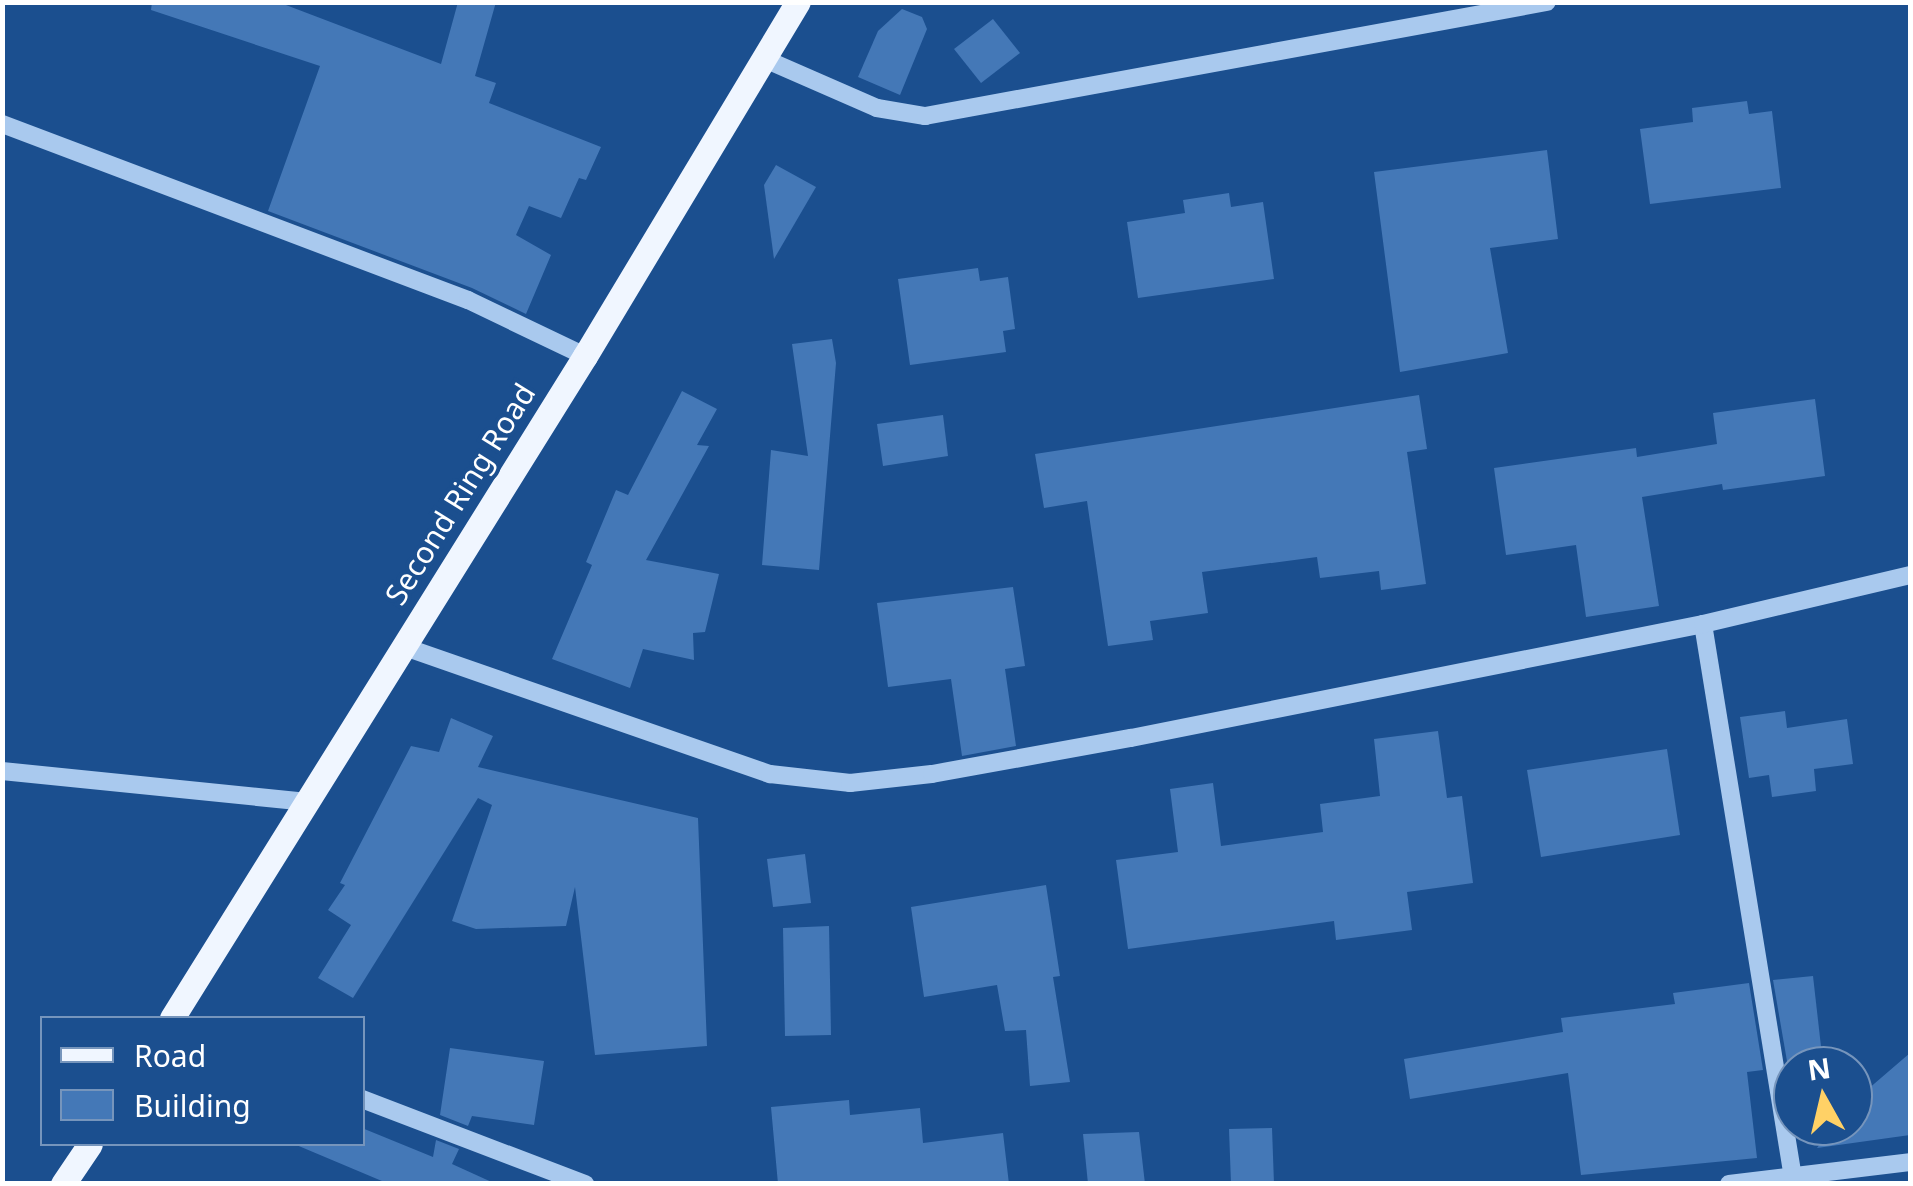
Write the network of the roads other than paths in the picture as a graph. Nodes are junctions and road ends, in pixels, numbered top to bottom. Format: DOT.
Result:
graph roads {
  1 [pos="798,2"];
  2 [pos="1546,2"];
  3 [pos="767,60"];
  4 [pos="2,124"];
  5 [pos="585,356"];
  6 [pos="1910,575"];
  7 [pos="1703,624"];
  8 [pos="402,646"];
  9 [pos="2,772"];
  10 [pos="307,802"];
  11 [pos="173,1016"];
  12 [pos="365,1100"];
  13 [pos="89,1146"];
  14 [pos="1910,1162"];
  15 [pos="1793,1179"];
  16 [pos="63,1184"];
  17 [pos="585,1184"];
  18 [pos="1729,1184"];
  1 -- 3 [label="main road, Second Ring Road"];
  2 -- 3 [label="street"];
  3 -- 5 [label="main road, Second Ring Road"];
  4 -- 5 [label="street"];
  5 -- 8 [label="main road, Second Ring Road"];
  6 -- 7 [label="street"];
  7 -- 8 [label="street"];
  7 -- 15 [label="street"];
  8 -- 10 [label="main road, Second Ring Road"];
  9 -- 10 [label="street"];
  10 -- 11 [label="main road, Second Ring Road"];
  12 -- 17 [label="street"];
  13 -- 16 [label="main road"];
  14 -- 15 [label="street"];
  15 -- 18 [label="street"];
}
